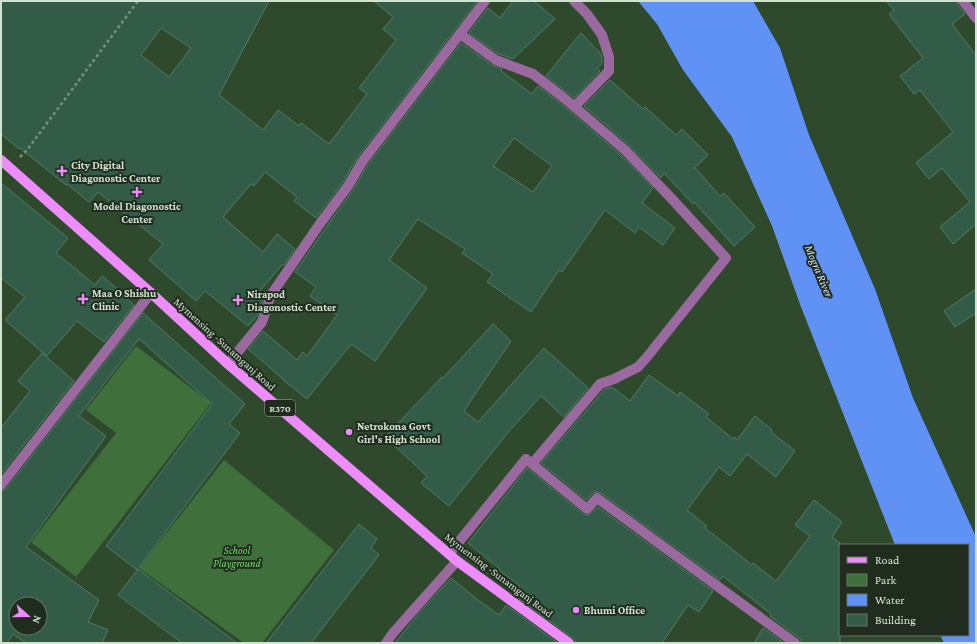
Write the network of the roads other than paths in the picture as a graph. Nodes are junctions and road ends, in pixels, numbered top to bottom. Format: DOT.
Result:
graph roads {
  1 [pos="485,1"];
  2 [pos="574,1"];
  3 [pos="963,1"];
  4 [pos="976,18"];
  5 [pos="460,34"];
  6 [pos="574,107"];
  7 [pos="1,160"];
  8 [pos="151,293"];
  9 [pos="228,364"];
  10 [pos="532,464"];
  11 [pos="1,485"];
  12 [pos="453,558"];
  13 [pos="386,643"];
  14 [pos="568,643"];
  15 [pos="795,643"];
  1 -- 5 [label="street"];
  2 -- 6 [label="street"];
  3 -- 4 [label="street"];
  5 -- 6 [label="street"];
  5 -- 9 [label="street"];
  6 -- 10 [label="street"];
  7 -- 8 [label="main road, Mymensing -Sunamganj Road / R370"];
  8 -- 9 [label="main road, Mymensing -Sunamganj Road / R370"];
  8 -- 11 [label="street"];
  9 -- 12 [label="main road, Mymensing -Sunamganj Road / R370"];
  10 -- 12 [label="street"];
  10 -- 15 [label="street"];
  12 -- 13 [label="street"];
  12 -- 14 [label="main road, Mymensing -Sunamganj Road / R370"];
}
